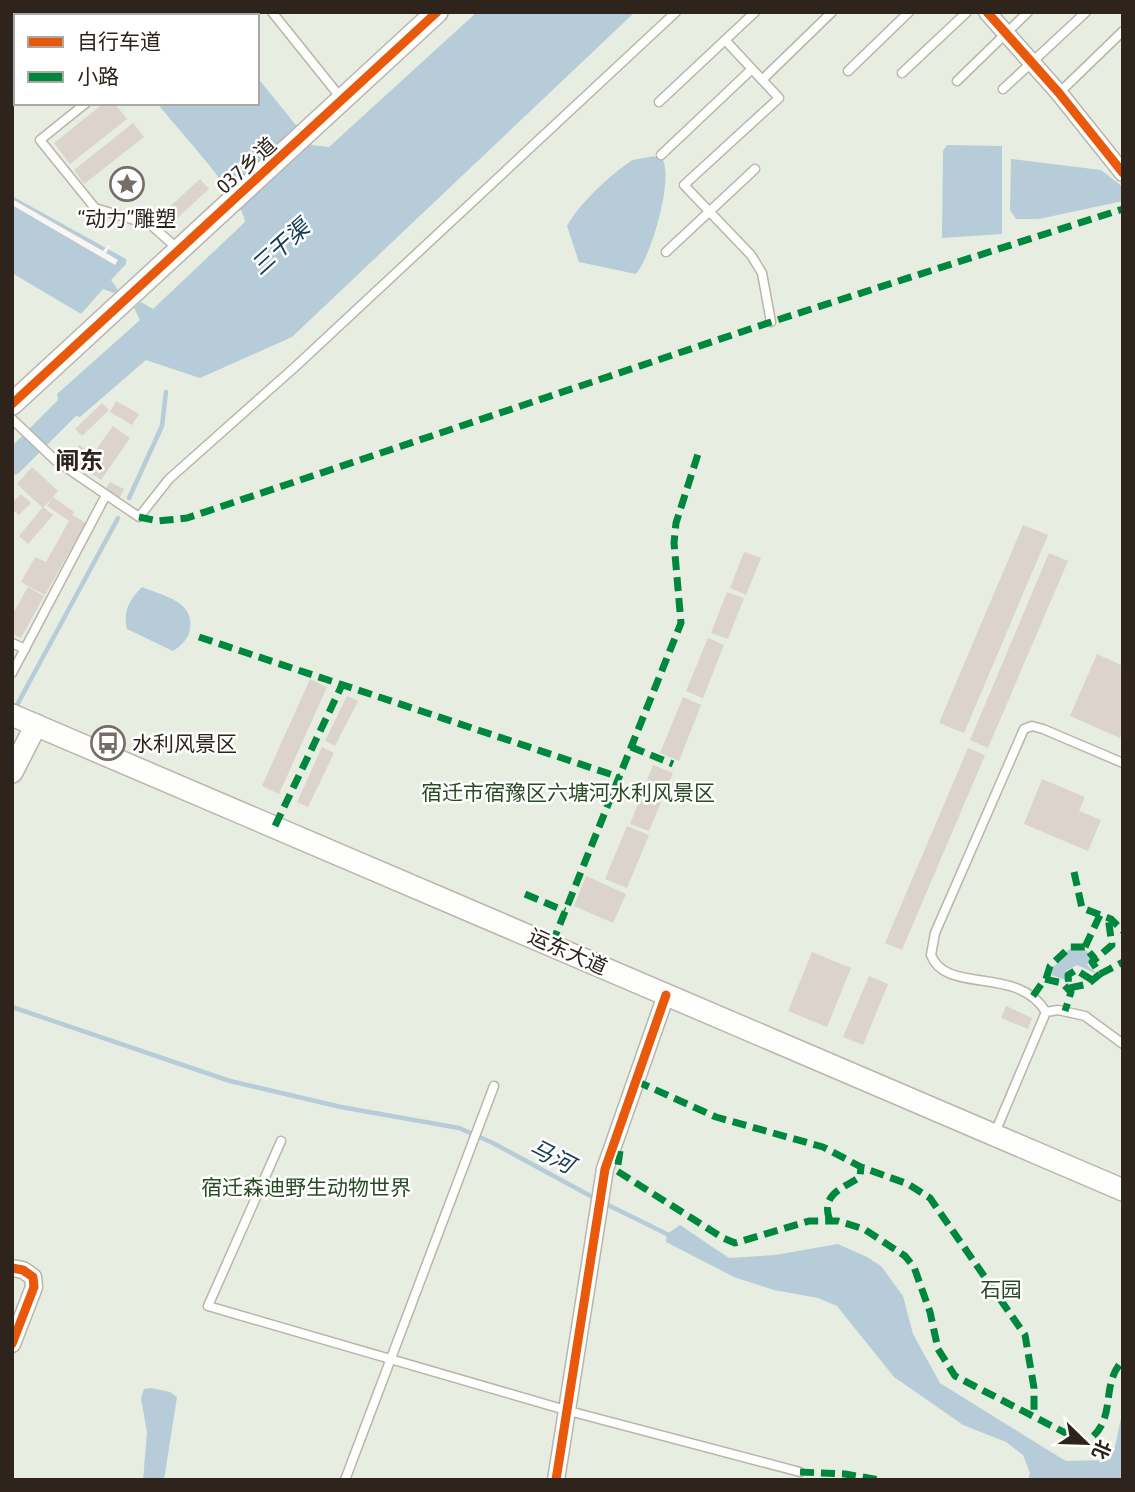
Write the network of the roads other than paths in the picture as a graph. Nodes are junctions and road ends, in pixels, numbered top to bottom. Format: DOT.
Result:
graph roads {
  1 [pos="272,12"];
  2 [pos="437,12"];
  3 [pos="676,12"];
  4 [pos="755,12"];
  5 [pos="832,12"];
  6 [pos="909,12"];
  7 [pos="967,12"];
  8 [pos="987,12"];
  9 [pos="1028,12"];
  10 [pos="1086,12"];
  11 [pos="1123,31"];
  12 [pos="1006,33"];
  13 [pos="725,40"];
  14 [pos="1032,62"];
  15 [pos="752,69"];
  16 [pos="848,71"];
  17 [pos="902,73"];
  18 [pos="762,80"];
  19 [pos="957,81"];
  20 [pos="1003,89"];
  21 [pos="1059,93"];
  22 [pos="343,101"];
  23 [pos="659,102"];
  24 [pos="83,105"];
  25 [pos="661,155"];
  26 [pos="755,169"];
  27 [pos="1123,173"];
  28 [pos="709,212"];
  29 [pos="179,250"];
  30 [pos="666,252"];
  31 [pos="771,322"];
  32 [pos="13,415"];
  33 [pos="105,497"];
  34 [pos="12,643"];
  35 [pos="25,649"];
  36 [pos="12,673"];
  37 [pos="12,715"];
  38 [pos="36,725"];
  39 [pos="1123,763"];
  40 [pos="12,772"];
  41 [pos="666,995"];
  42 [pos="1046,1012"];
  43 [pos="1123,1044"];
  44 [pos="494,1086"];
  45 [pos="994,1135"];
  46 [pos="281,1141"];
  47 [pos="1123,1190"];
  48 [pos="12,1268"];
  49 [pos="12,1344"];
  50 [pos="391,1359"];
  51 [pos="569,1411"];
  52 [pos="345,1480"];
  53 [pos="556,1480"];
  54 [pos="793,1480"];
  1 -- 22 [label="lane"];
  2 -- 22 [label="main road, 037乡道"];
  3 -- 33 [label="lane"];
  4 -- 13 [label="lane"];
  5 -- 18 [label="lane"];
  6 -- 16 [label="lane"];
  7 -- 17 [label="lane"];
  8 -- 12 [label="street"];
  9 -- 12 [label="lane"];
  10 -- 14 [label="lane"];
  11 -- 21 [label="lane"];
  12 -- 14 [label="street"];
  12 -- 19 [label="lane"];
  13 -- 15 [label="lane"];
  13 -- 23 [label="lane"];
  14 -- 20 [label="lane"];
  14 -- 21 [label="street"];
  15 -- 18 [label="lane"];
  15 -- 25 [label="lane"];
  18 -- 28 [label="lane"];
  21 -- 27 [label="street"];
  22 -- 29 [label="main road, 037乡道"];
  24 -- 29 [label="lane"];
  26 -- 28 [label="lane"];
  28 -- 30 [label="lane"];
  28 -- 31 [label="lane"];
  29 -- 32 [label="main road, 037乡道"];
  32 -- 33 [label="lane"];
  33 -- 35 [label="lane"];
  34 -- 35 [label="lane"];
  35 -- 36 [label="lane"];
  37 -- 38 [label="main road, 运东大道"];
  38 -- 40 [label="main road"];
  38 -- 41 [label="main road, 运东大道"];
  39 -- 42 [label="lane"];
  41 -- 45 [label="main road, 运东大道"];
  41 -- 51 [label="street"];
  42 -- 43 [label="lane"];
  42 -- 45 [label="lane"];
  44 -- 50 [label="lane"];
  45 -- 47 [label="main road, 运东大道"];
  46 -- 50 [label="lane"];
  48 -- 49 [label="street"];
  50 -- 51 [label="lane"];
  50 -- 52 [label="lane"];
  51 -- 53 [label="street"];
  51 -- 54 [label="lane"];
}
